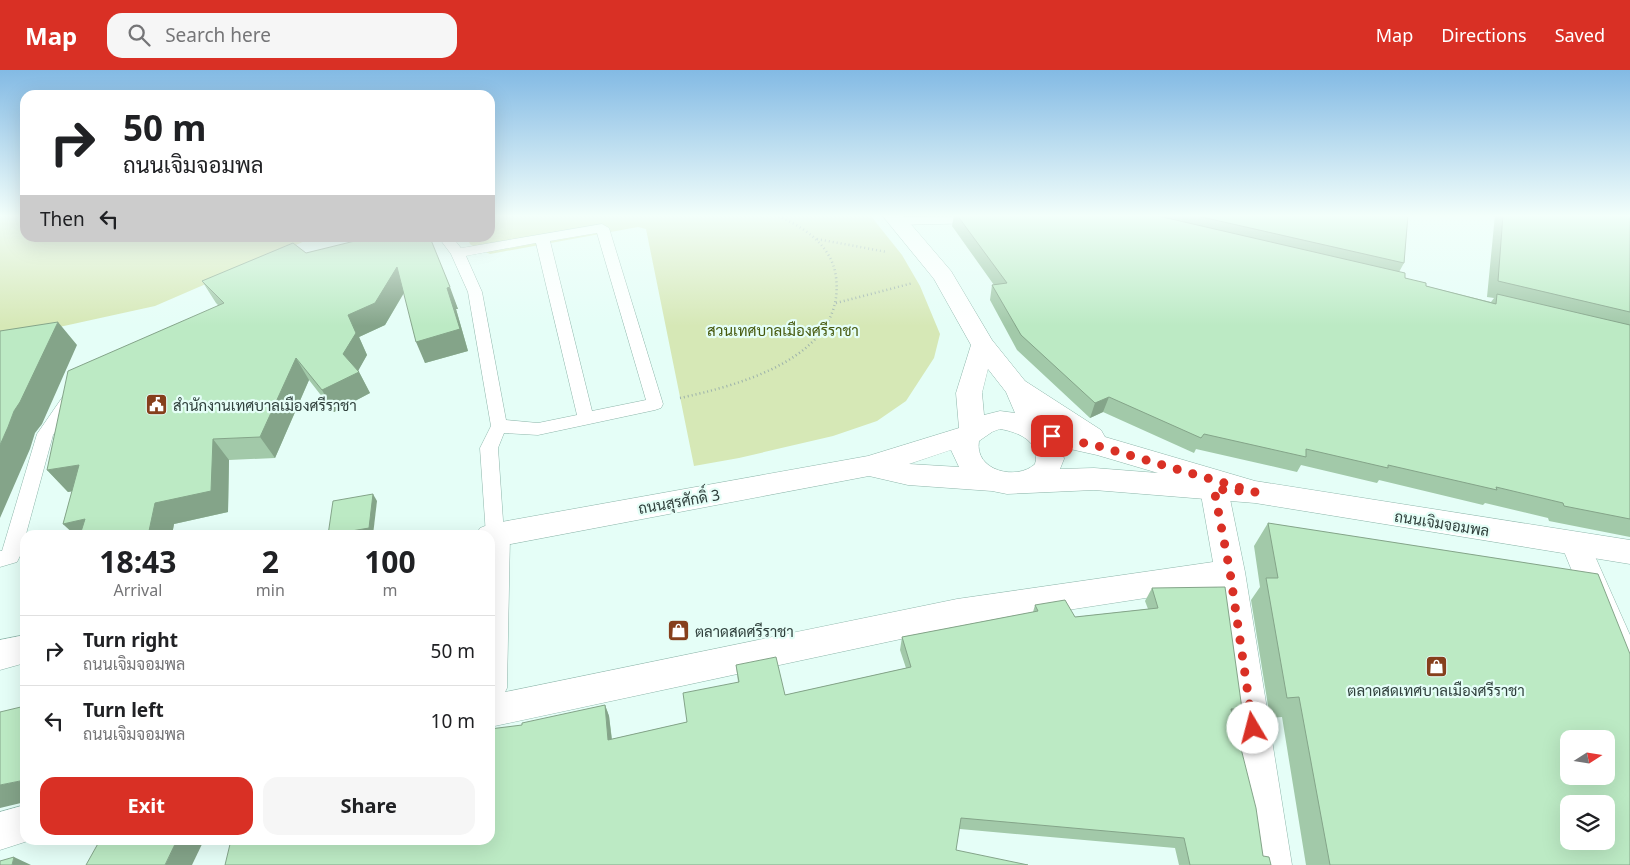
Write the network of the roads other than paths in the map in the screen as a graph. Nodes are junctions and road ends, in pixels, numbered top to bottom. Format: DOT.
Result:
graph roads {
  1 [pos="463,252"];
  2 [pos="545,252"];
  3 [pos="609,252"];
  4 [pos="921,252"];
  5 [pos="458,253"];
  6 [pos="983,345"];
  7 [pos="86,383"];
  8 [pos="1014,386"];
  9 [pos="586,419"];
  10 [pos="499,426"];
  11 [pos="970,432"];
  12 [pos="1037,432"];
  13 [pos="1119,452"];
  14 [pos="868,466"];
  15 [pos="992,480"];
  16 [pos="1028,481"];
  17 [pos="1214,489"];
  18 [pos="1255,492"];
  19 [pos="493,530"];
  20 [pos="495,535"];
  21 [pos="1576,544"];
  22 [pos="1630,552"];
  23 [pos="0,559"];
  24 [pos="1230,572"];
  25 [pos="20,650"];
  26 [pos="0,655"];
  27 [pos="1630,673"];
  28 [pos="495,710"];
  29 [pos="20,825"];
  30 [pos="0,831"];
  31 [pos="1273,865"];
  1 -- 5 [label="lane"];
  2 -- 9 [label="lane"];
  3 -- 9 [label="lane"];
  4 -- 6 [label="main road"];
  5 -- 10 [label="lane"];
  6 -- 8 [label="main road"];
  6 -- 11 [label="main road"];
  7 -- 23 [label="lane"];
  8 -- 12 [label="main road"];
  8 -- 13 [label="main road"];
  9 -- 10 [label="lane"];
  10 -- 19 [label="lane"];
  11 -- 12 [label="main road"];
  11 -- 14 [label="main road, ถนนสุรศักดิ์ 3"];
  11 -- 15 [label="main road"];
  12 -- 13 [label="main road, ถนนเจิมจอมพล"];
  12 -- 16 [label="main road"];
  13 -- 18 [label="main road, ถนนเจิมจอมพล"];
  14 -- 15 [label="main road, ถนนสุรศักดิ์ 3"];
  14 -- 20 [label="main road, ถนนสุรศักดิ์ 3"];
  15 -- 16 [label="main road"];
  16 -- 17 [label="main road, ถนนเจิมจอมพล"];
  17 -- 18 [label="main road, ถนนเจิมจอมพล"];
  17 -- 24 [label="main road"];
  18 -- 21 [label="main road, ถนนเจิมจอมพล"];
  21 -- 22 [label="main road, ถนนเจิมจอมพล"];
  21 -- 27 [label="main road"];
  24 -- 28 [label="main road"];
  24 -- 31 [label="main road"];
  25 -- 26 [label="main road"];
  29 -- 30 [label="main road"];
}
